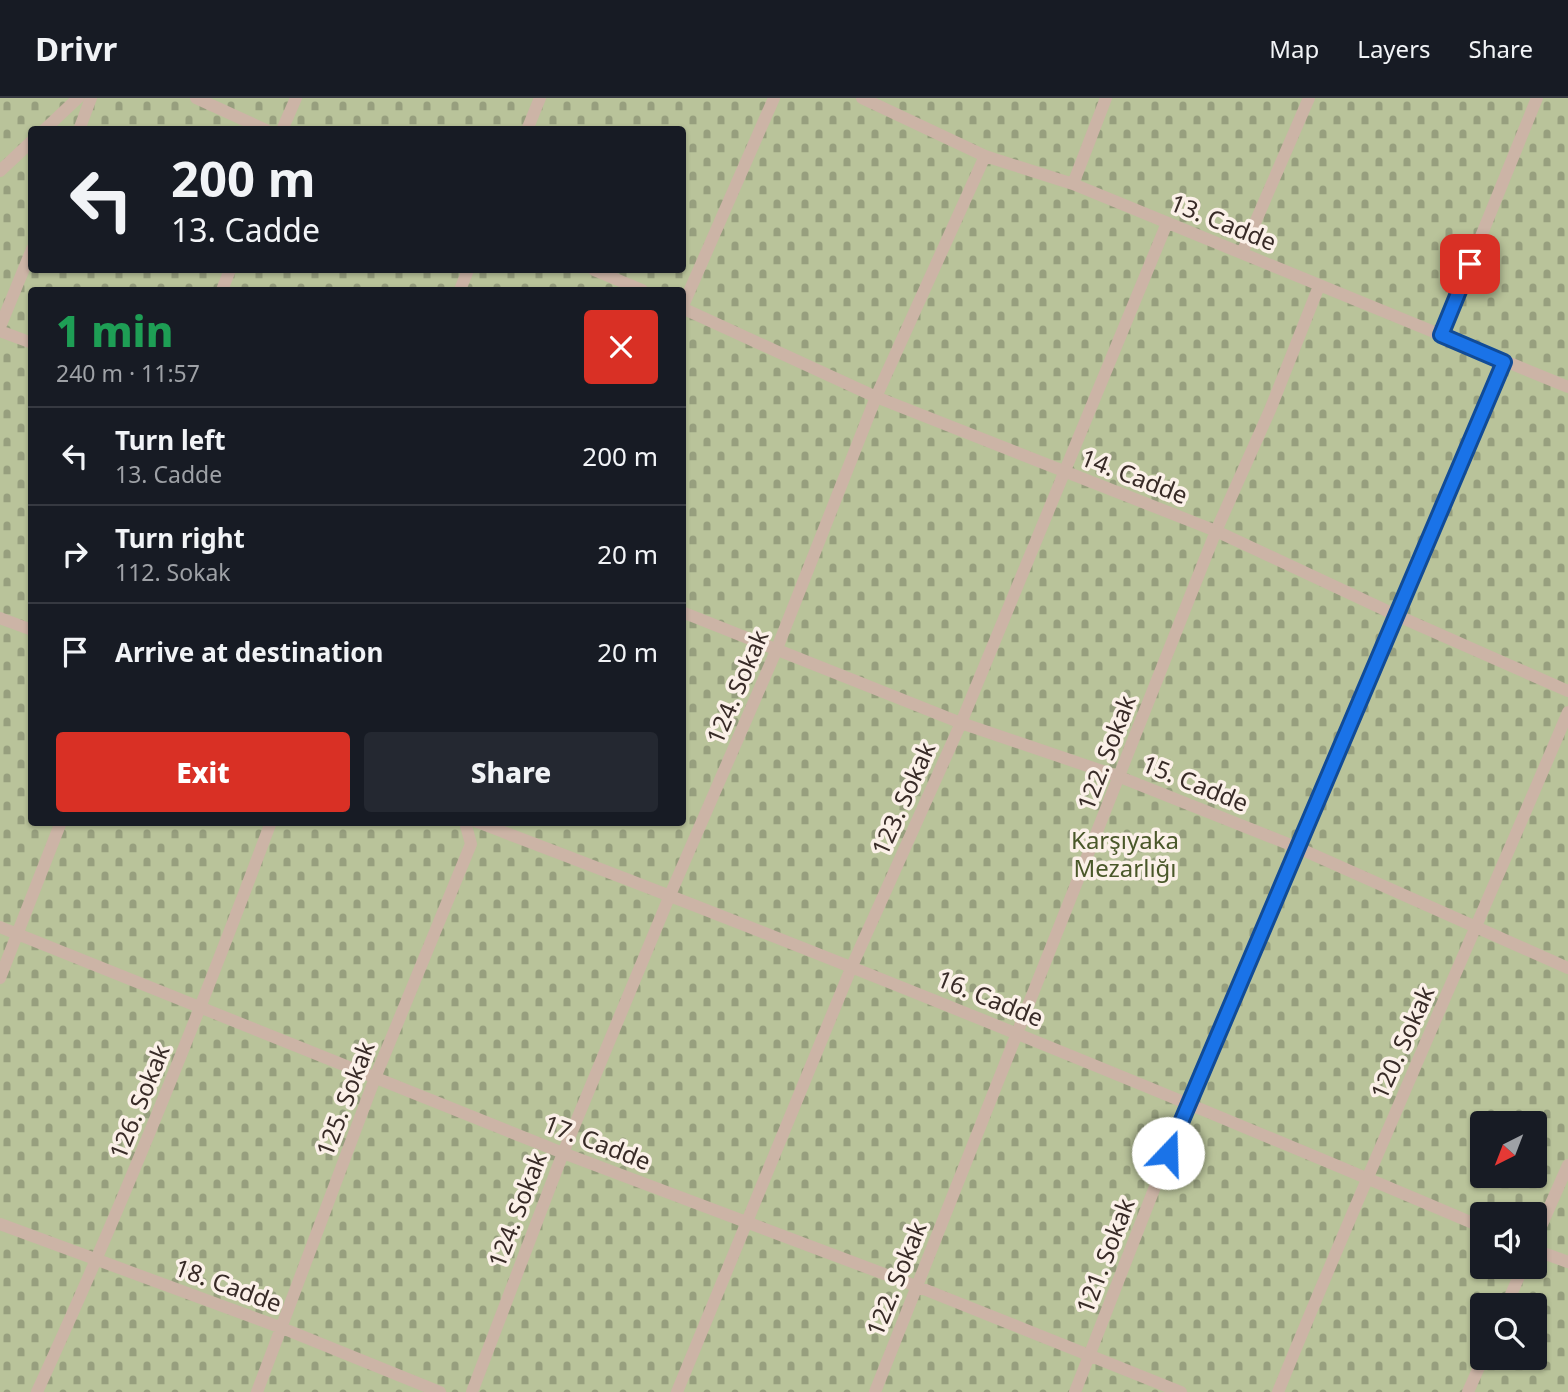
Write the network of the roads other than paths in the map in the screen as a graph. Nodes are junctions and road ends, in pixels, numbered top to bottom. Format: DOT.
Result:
graph roads {
  1 [pos="78,98"];
  2 [pos="90,98"];
  3 [pos="196,98"];
  4 [pos="296,98"];
  5 [pos="540,98"];
  6 [pos="774,98"];
  7 [pos="862,98"];
  8 [pos="1106,98"];
  9 [pos="1309,98"];
  10 [pos="1538,98"];
  11 [pos="877,101"];
  12 [pos="48,126"];
  13 [pos="80,126"];
  14 [pos="258,126"];
  15 [pos="284,126"];
  16 [pos="529,126"];
  17 [pos="28,145"];
  18 [pos="985,156"];
  19 [pos="0,171"];
  20 [pos="1073,184"];
  21 [pos="1167,223"];
  22 [pos="1242,253"];
  23 [pos="28,259"];
  24 [pos="601,273"];
  25 [pos="1319,286"];
  26 [pos="635,287"];
  27 [pos="686,299"];
  28 [pos="686,310"];
  29 [pos="0,329"];
  30 [pos="1441,335"];
  31 [pos="28,341"];
  32 [pos="1504,362"];
  33 [pos="1568,387"];
  34 [pos="876,397"];
  35 [pos="1063,471"];
  36 [pos="1216,531"];
  37 [pos="686,614"];
  38 [pos="1398,616"];
  39 [pos="0,618"];
  40 [pos="28,628"];
  41 [pos="776,652"];
  42 [pos="1568,691"];
  43 [pos="1568,712"];
  44 [pos="961,723"];
  45 [pos="1120,777"];
  46 [pos="59,826"];
  47 [pos="270,826"];
  48 [pos="466,826"];
  49 [pos="488,826"];
  50 [pos="1296,847"];
  51 [pos="670,895"];
  52 [pos="0,927"];
  53 [pos="1477,928"];
  54 [pos="16,936"];
  55 [pos="852,966"];
  56 [pos="1568,968"];
  57 [pos="0,978"];
  58 [pos="201,1009"];
  59 [pos="1019,1034"];
  60 [pos="375,1078"];
  61 [pos="1188,1102"];
  62 [pos="563,1153"];
  63 [pos="1568,1165"];
  64 [pos="1365,1178"];
  65 [pos="1547,1213"];
  66 [pos="747,1221"];
  67 [pos="1470,1222"];
  68 [pos="0,1224"];
  69 [pos="1547,1254"];
  70 [pos="97,1261"];
  71 [pos="1568,1262"];
  72 [pos="916,1286"];
  73 [pos="282,1328"];
  74 [pos="1090,1356"];
  75 [pos="1478,1370"];
  76 [pos="37,1392"];
  77 [pos="257,1392"];
  78 [pos="440,1392"];
  79 [pos="472,1392"];
  80 [pos="677,1392"];
  81 [pos="875,1392"];
  82 [pos="1075,1392"];
  83 [pos="1181,1392"];
  84 [pos="1278,1392"];
  85 [pos="1468,1392"];
  1 -- 12 [label="lane"];
  2 -- 13 [label="lane"];
  3 -- 14 [label="lane"];
  4 -- 15 [label="lane"];
  5 -- 16 [label="lane"];
  6 -- 27 [label="lane"];
  7 -- 11 [label="lane, 13. Cadde"];
  8 -- 20 [label="lane"];
  9 -- 22 [label="lane"];
  10 -- 30 [label="lane"];
  11 -- 18 [label="lane, 13. Cadde"];
  17 -- 19 [label="lane"];
  18 -- 20 [label="lane, 13. Cadde"];
  18 -- 34 [label="lane, 124. Sokak"];
  20 -- 21 [label="lane, 13. Cadde"];
  21 -- 22 [label="lane, 13. Cadde"];
  21 -- 35 [label="lane, 123. Sokak"];
  22 -- 25 [label="lane, 13. Cadde"];
  23 -- 29 [label="lane"];
  24 -- 26 [label="lane"];
  25 -- 30 [label="lane, 13. Cadde"];
  25 -- 36 [label="lane, 122. Sokak"];
  28 -- 34 [label="lane, 14. Cadde"];
  29 -- 31 [label="lane"];
  30 -- 32 [label="lane, 13. Cadde"];
  32 -- 33 [label="lane, 13. Cadde"];
  32 -- 38 [label="lane, 121. Sokak"];
  34 -- 35 [label="lane, 14. Cadde"];
  34 -- 41 [label="lane, 124. Sokak"];
  35 -- 36 [label="lane, 14. Cadde"];
  35 -- 44 [label="lane, 123. Sokak"];
  36 -- 38 [label="lane, 14. Cadde"];
  36 -- 45 [label="lane, 122. Sokak"];
  37 -- 41 [label="lane, 15. Cadde"];
  38 -- 42 [label="lane, 14. Cadde"];
  38 -- 50 [label="lane, 121. Sokak"];
  39 -- 40 [label="lane"];
  41 -- 44 [label="lane, 15. Cadde"];
  41 -- 51 [label="lane, 124. Sokak"];
  43 -- 53 [label="lane, 120. Sokak"];
  44 -- 45 [label="lane, 15. Cadde"];
  44 -- 55 [label="lane, 123. Sokak"];
  45 -- 50 [label="lane, 15. Cadde"];
  45 -- 59 [label="lane, 122. Sokak"];
  46 -- 54 [label="lane"];
  47 -- 58 [label="lane, 126. Sokak"];
  48 -- 60 [label="lane, 125. Sokak"];
  49 -- 51 [label="lane, 16. Cadde"];
  50 -- 53 [label="lane, 15. Cadde"];
  50 -- 61 [label="lane, 121. Sokak"];
  51 -- 55 [label="lane, 16. Cadde"];
  51 -- 62 [label="lane, 124. Sokak"];
  52 -- 54 [label="lane, 17. Cadde"];
  53 -- 56 [label="lane, 15. Cadde"];
  53 -- 64 [label="lane, 120. Sokak"];
  54 -- 57 [label="lane"];
  54 -- 58 [label="lane, 17. Cadde"];
  55 -- 59 [label="lane, 16. Cadde"];
  55 -- 66 [label="lane, 123. Sokak"];
  58 -- 60 [label="lane, 17. Cadde"];
  58 -- 70 [label="lane, 126. Sokak"];
  59 -- 61 [label="lane, 16. Cadde"];
  59 -- 72 [label="lane, 122. Sokak"];
  60 -- 62 [label="lane, 17. Cadde"];
  60 -- 73 [label="lane, 125. Sokak"];
  61 -- 64 [label="lane, 16. Cadde"];
  61 -- 74 [label="lane, 121. Sokak"];
  62 -- 66 [label="lane, 17. Cadde"];
  62 -- 79 [label="lane, 124. Sokak"];
  63 -- 65 [label="lane"];
  64 -- 67 [label="lane, 16. Cadde"];
  64 -- 84 [label="lane, 120. Sokak"];
  66 -- 72 [label="lane, 17. Cadde"];
  66 -- 80 [label="lane, 123. Sokak"];
  68 -- 70 [label="lane, 18. Cadde"];
  69 -- 71 [label="lane"];
  70 -- 73 [label="lane, 18. Cadde"];
  70 -- 76 [label="lane, 126. Sokak"];
  72 -- 74 [label="lane, 17. Cadde"];
  72 -- 81 [label="lane, 122. Sokak"];
  73 -- 77 [label="lane, 125. Sokak"];
  73 -- 78 [label="lane, 18. Cadde"];
  74 -- 82 [label="lane, 121. Sokak"];
  74 -- 83 [label="lane, 17. Cadde"];
  75 -- 85 [label="lane"];
}
